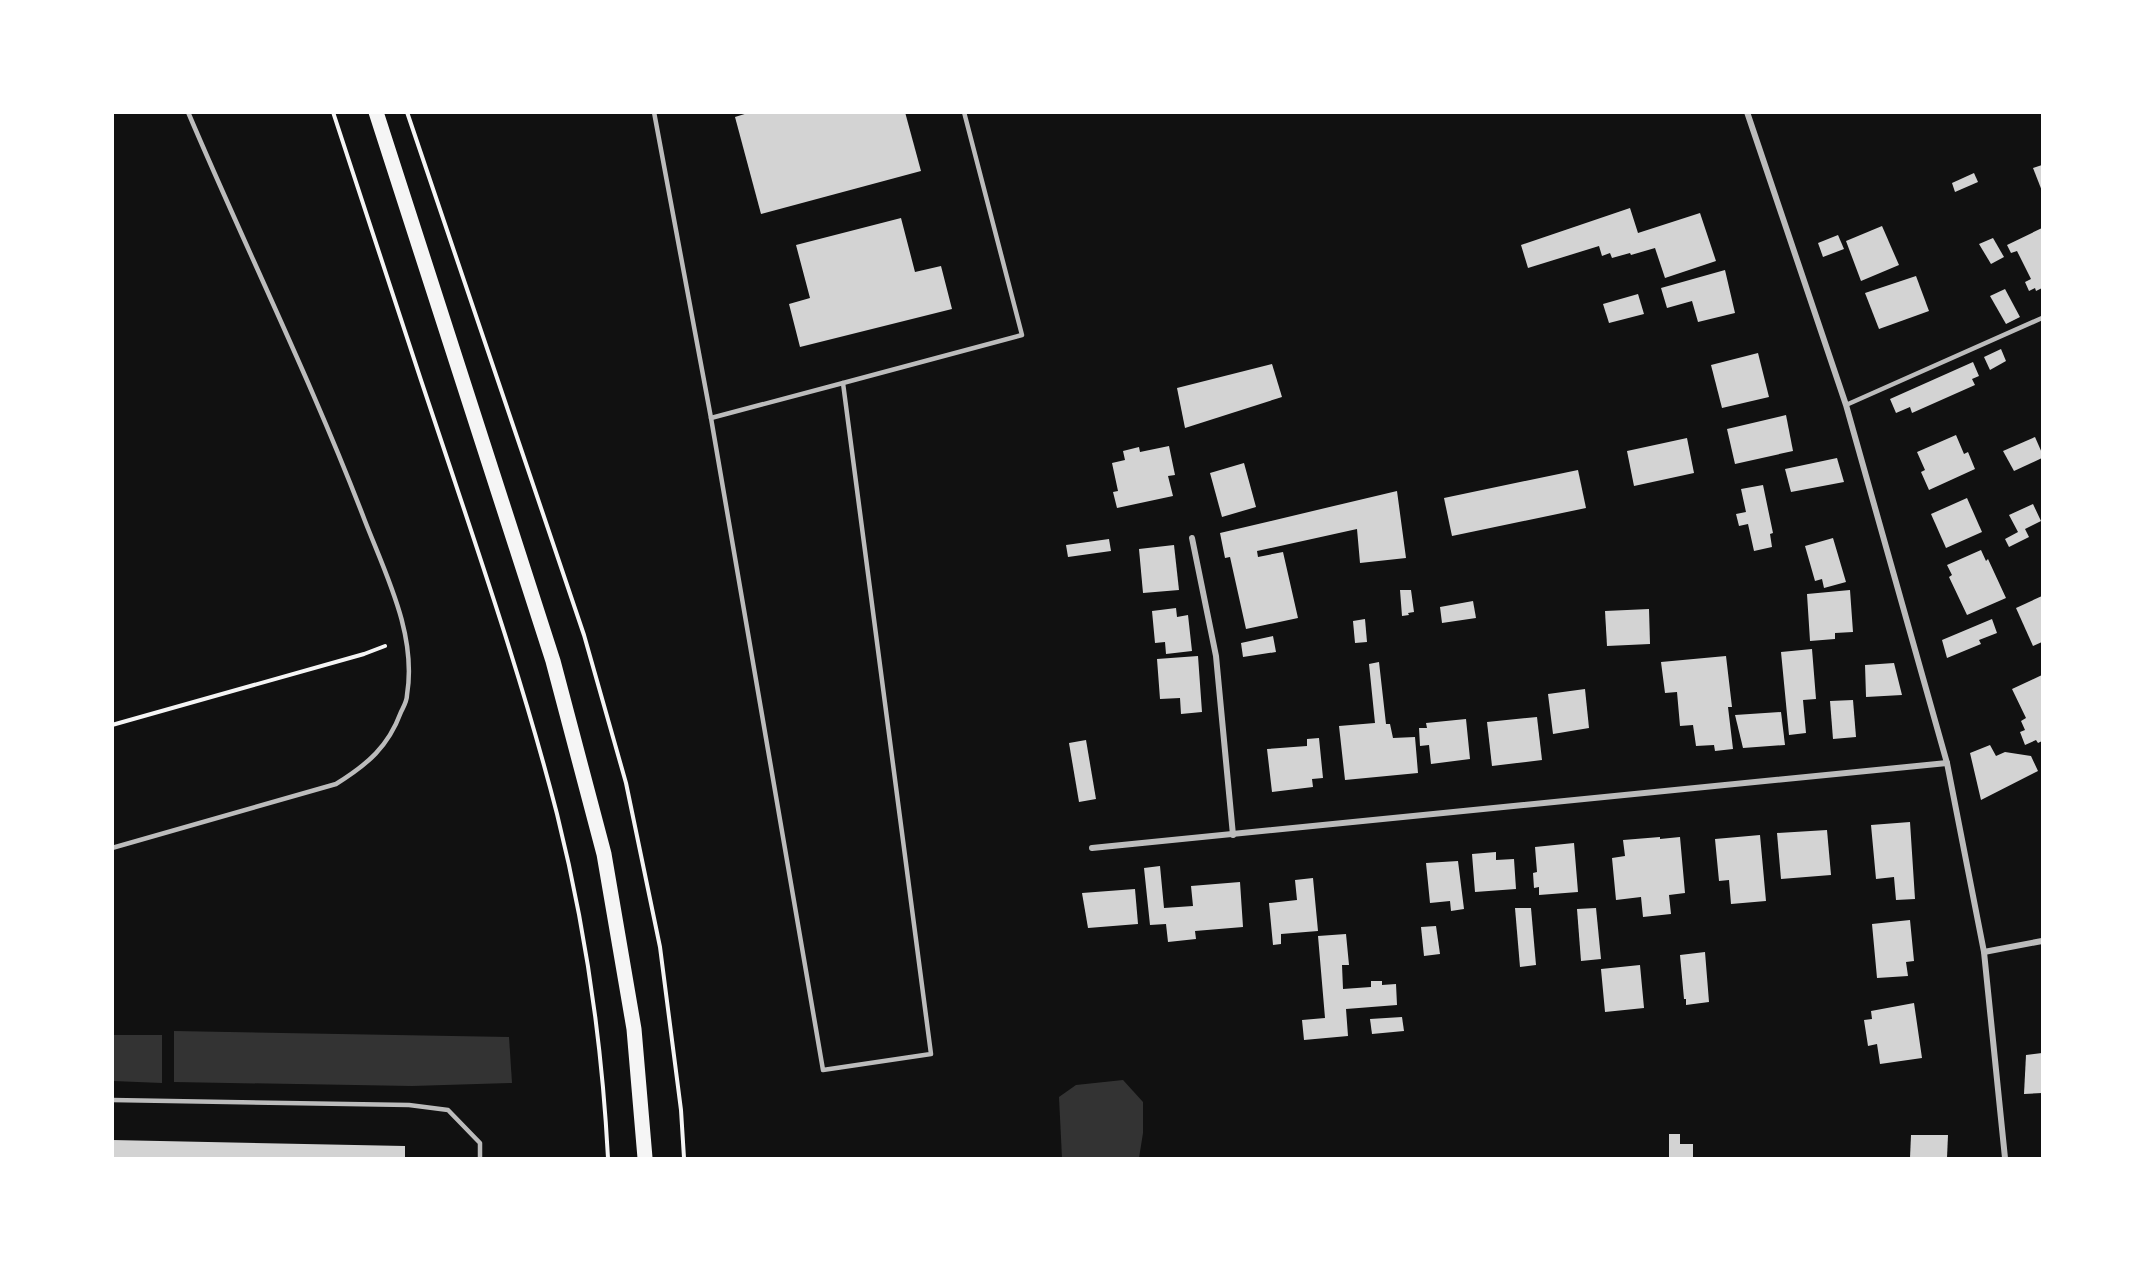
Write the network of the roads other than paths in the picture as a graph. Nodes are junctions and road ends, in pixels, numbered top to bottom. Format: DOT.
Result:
graph roads {
  1 [pos="188,112"];
  2 [pos="376,112"];
  3 [pos="654,112"];
  4 [pos="964,112"];
  5 [pos="1748,112"];
  6 [pos="2043,318"];
  7 [pos="843,383"];
  8 [pos="1845,405"];
  9 [pos="711,418"];
  10 [pos="1192,538"];
  11 [pos="1947,763"];
  12 [pos="1233,835"];
  13 [pos="112,848"];
  14 [pos="1092,848"];
  15 [pos="2043,941"];
  16 [pos="1984,952"];
  17 [pos="112,1100"];
  18 [pos="480,1158"];
  19 [pos="645,1158"];
  20 [pos="2005,1158"];
  1 -- 13 [label="lane"];
  2 -- 19 [label="main road"];
  3 -- 9 [label="lane"];
  4 -- 7 [label="lane"];
  5 -- 8 [label="street"];
  6 -- 8 [label="lane"];
  7 -- 9 [label="lane"];
  7 -- 9 [label="lane"];
  8 -- 11 [label="street"];
  10 -- 12 [label="street"];
  11 -- 12 [label="street"];
  11 -- 16 [label="street"];
  12 -- 14 [label="street"];
  15 -- 16 [label="street"];
  16 -- 20 [label="street"];
  17 -- 18 [label="lane"];
}
